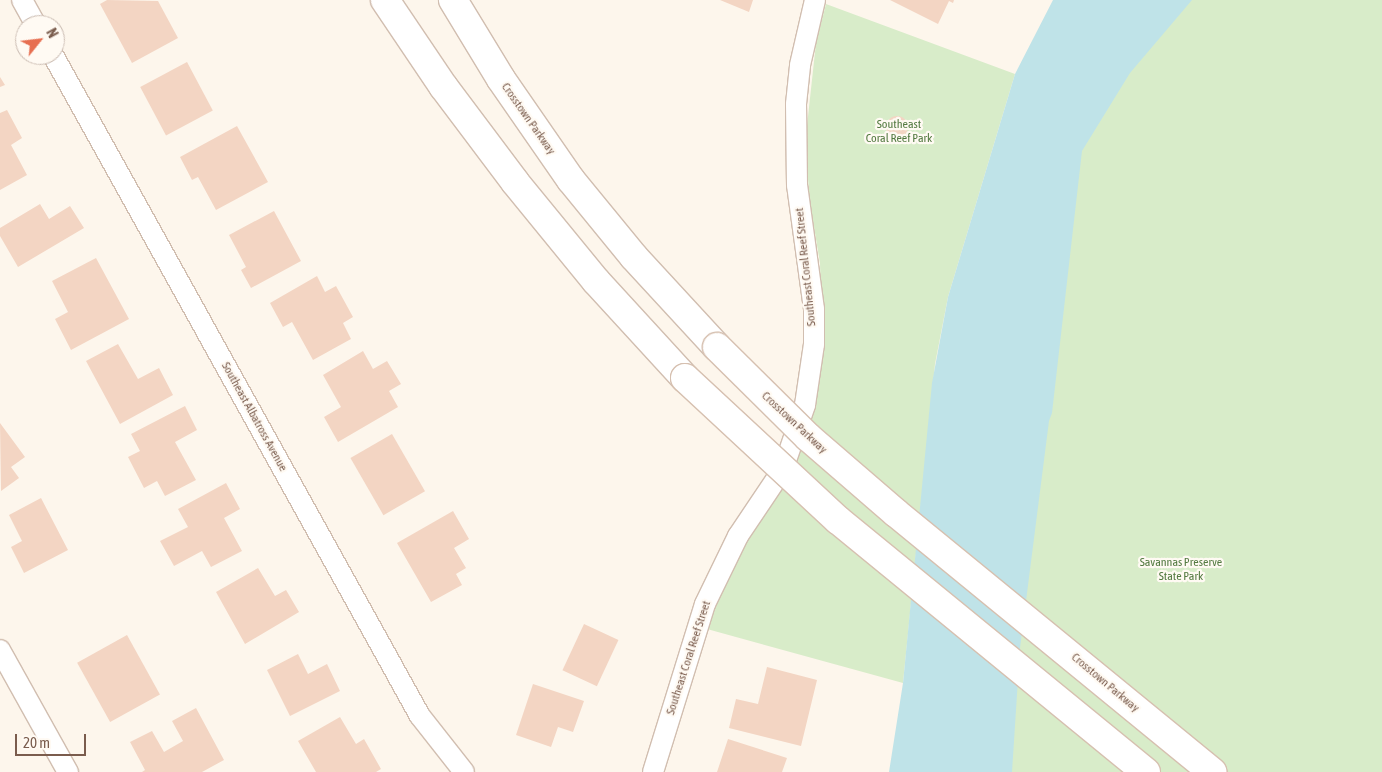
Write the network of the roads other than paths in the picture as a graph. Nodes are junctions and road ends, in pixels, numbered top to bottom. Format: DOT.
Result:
graph roads {
  1 [pos="22,0"];
  2 [pos="385,0"];
  3 [pos="453,0"];
  4 [pos="814,0"];
  5 [pos="30,15"];
  6 [pos="59,65"];
  7 [pos="0,650"];
  8 [pos="68,772"];
  9 [pos="464,772"];
  10 [pos="653,772"];
  11 [pos="1146,772"];
  12 [pos="1214,772"];
  1 -- 5 [label="street"];
  2 -- 11 [label="main road, bridge"];
  3 -- 12 [label="main road, Crosstown Parkway, bridge"];
  4 -- 10 [label="street, Southeast Coral Reef Street"];
  6 -- 9 [label="street, Southeast Albatross Avenue"];
  7 -- 8 [label="street"];
}
